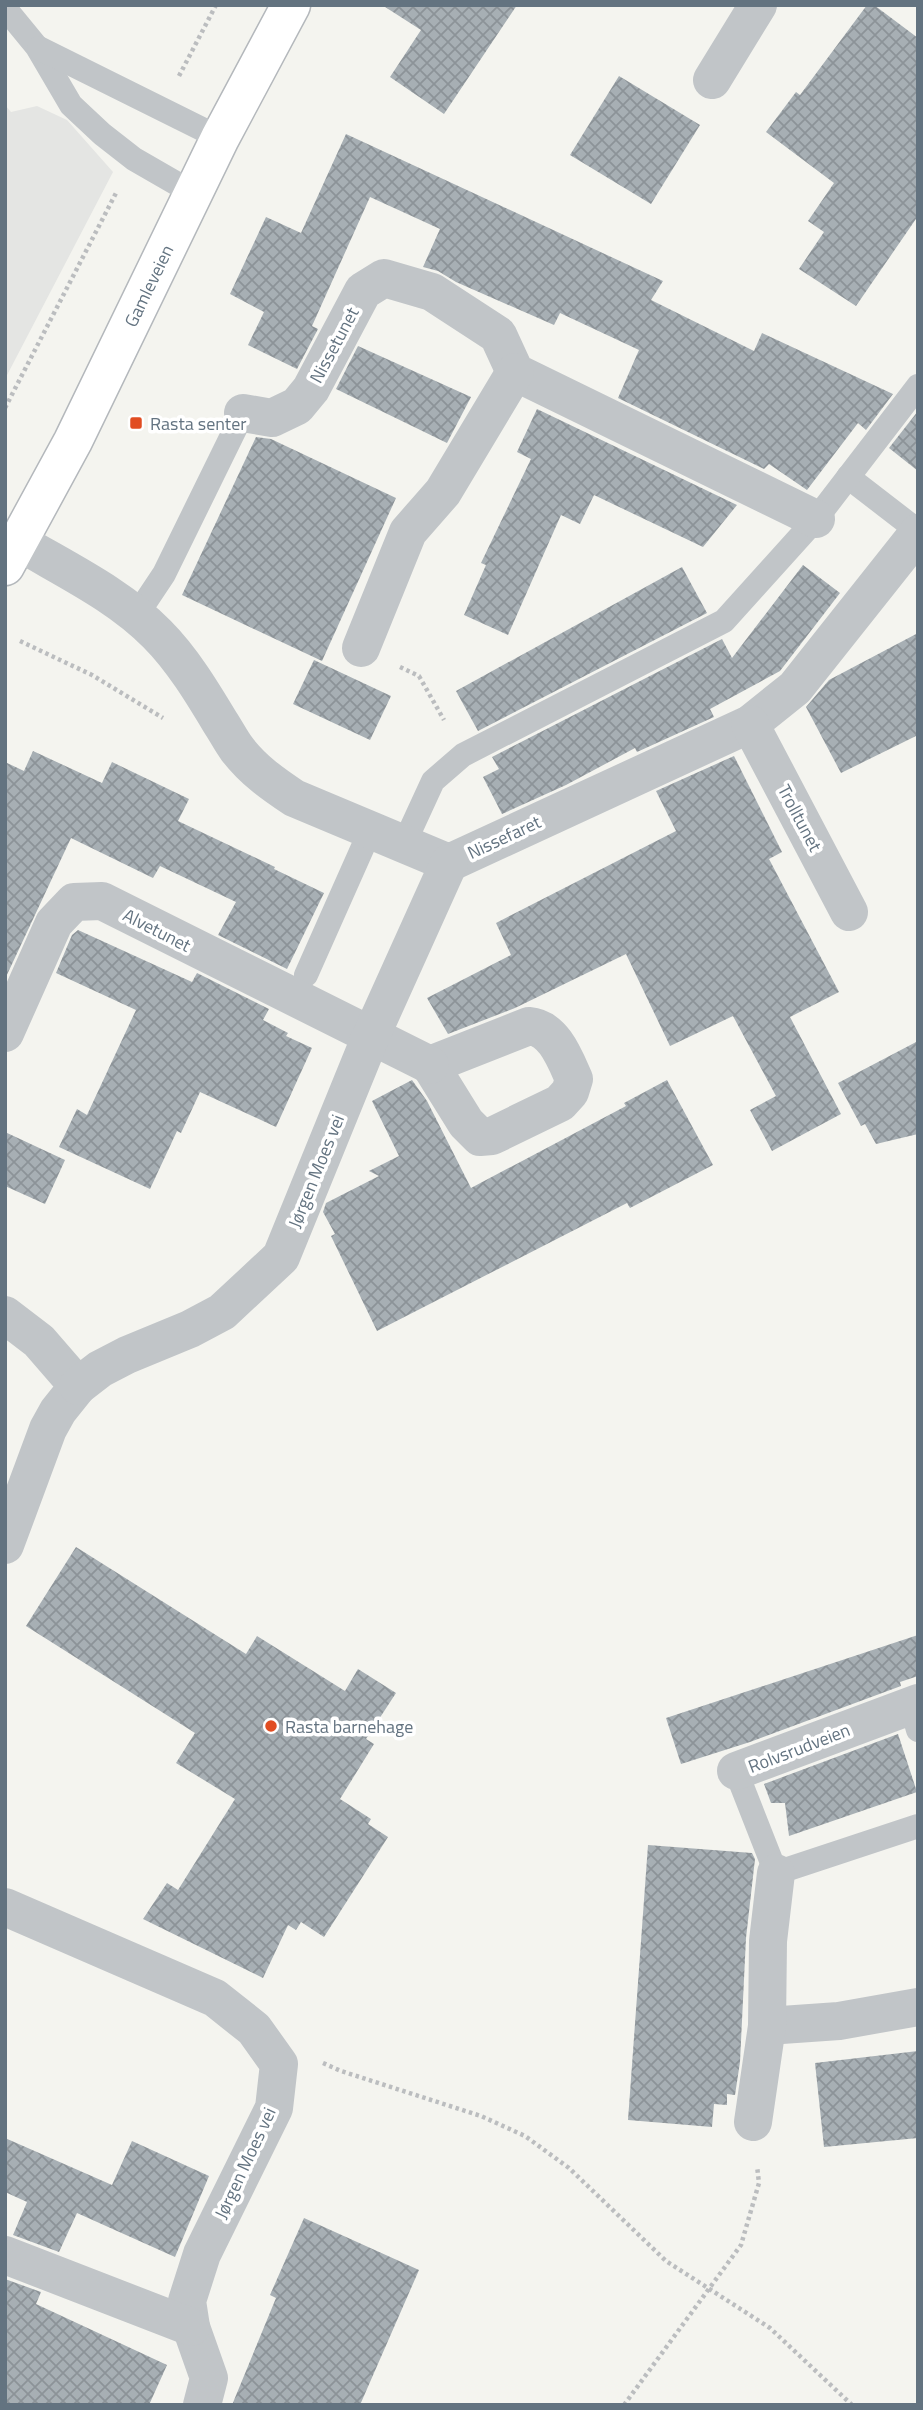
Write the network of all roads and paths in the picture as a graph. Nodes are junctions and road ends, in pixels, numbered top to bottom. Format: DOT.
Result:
graph roads {
  1 [pos="216,5"];
  2 [pos="291,5"];
  3 [pos="758,5"];
  4 [pos="9,22"];
  5 [pos="37,47"];
  6 [pos="177,79"];
  7 [pos="712,80"];
  8 [pos="220,138"];
  9 [pos="121,183"];
  10 [pos="193,193"];
  11 [pos="515,372"];
  12 [pos="918,386"];
  13 [pos="5,408"];
  14 [pos="243,413"];
  15 [pos="848,477"];
  16 [pos="816,519"];
  17 [pos="918,532"];
  18 [pos="12,554"];
  19 [pos="136,616"];
  20 [pos="20,641"];
  21 [pos="361,648"];
  22 [pos="221,722"];
  23 [pos="750,724"];
  24 [pos="463,755"];
  25 [pos="387,838"];
  26 [pos="449,863"];
  27 [pos="849,912"];
  28 [pos="306,975"];
  29 [pos="5,1033"];
  30 [pos="372,1036"];
  31 [pos="430,1065"];
  32 [pos="5,1315"];
  33 [pos="78,1386"];
  34 [pos="5,1545"];
  35 [pos="915,1713"];
  36 [pos="736,1771"];
  37 [pos="918,1826"];
  38 [pos="776,1873"];
  39 [pos="5,1907"];
  40 [pos="918,2007"];
  41 [pos="767,2026"];
  42 [pos="279,2064"];
  43 [pos="752,2122"];
  44 [pos="5,2255"];
  45 [pos="711,2289"];
  46 [pos="191,2327"];
  47 [pos="202,2405"];
  48 [pos="624,2405"];
  49 [pos="852,2405"];
  1 -- 6 [label="path"];
  2 -- 8 [label="main road, Gamleveien"];
  3 -- 7 [label="street"];
  4 -- 5 [label="lane"];
  5 -- 8 [label="lane"];
  5 -- 10 [label="lane"];
  8 -- 10 [label="main road, Gamleveien"];
  9 -- 13 [label="path"];
  10 -- 18 [label="main road, Gamleveien"];
  11 -- 14 [label="street, Nissetunet"];
  11 -- 16 [label="street"];
  11 -- 21 [label="street"];
  12 -- 15 [label="lane"];
  14 -- 19 [label="lane"];
  15 -- 16 [label="lane"];
  15 -- 17 [label="lane"];
  16 -- 24 [label="lane"];
  17 -- 23 [label="street, Nissefaret"];
  18 -- 19 [label="street, Nissefaret"];
  19 -- 22 [label="street, Nissefaret"];
  20 -- 22 [label="path"];
  21 -- 24 [label="path"];
  22 -- 25 [label="street, Nissefaret"];
  23 -- 26 [label="street, Nissefaret"];
  23 -- 27 [label="street, Trolltunet"];
  24 -- 25 [label="lane"];
  25 -- 26 [label="street, Nissefaret"];
  25 -- 28 [label="lane"];
  26 -- 30 [label="street, Jørgen Moes vei"];
  29 -- 30 [label="street, Alvetunet"];
  30 -- 31 [label="street, Alvetunet"];
  30 -- 33 [label="street, Jørgen Moes vei"];
  32 -- 33 [label="street"];
  33 -- 34 [label="street, Jørgen Moes vei"];
  35 -- 36 [label="street, Rolvsrudveien"];
  36 -- 38 [label="lane, Rolvsrudveien"];
  37 -- 38 [label="lane"];
  38 -- 41 [label="street, Rolvsrudveien"];
  39 -- 42 [label="street"];
  40 -- 41 [label="street"];
  41 -- 43 [label="street, Rolvsrudveien"];
  42 -- 45 [label="path"];
  42 -- 46 [label="street, Jørgen Moes vei"];
  43 -- 45 [label="path"];
  44 -- 46 [label="street"];
  45 -- 48 [label="path"];
  45 -- 49 [label="path"];
  46 -- 47 [label="street, Jørgen Moes vei"];
}
